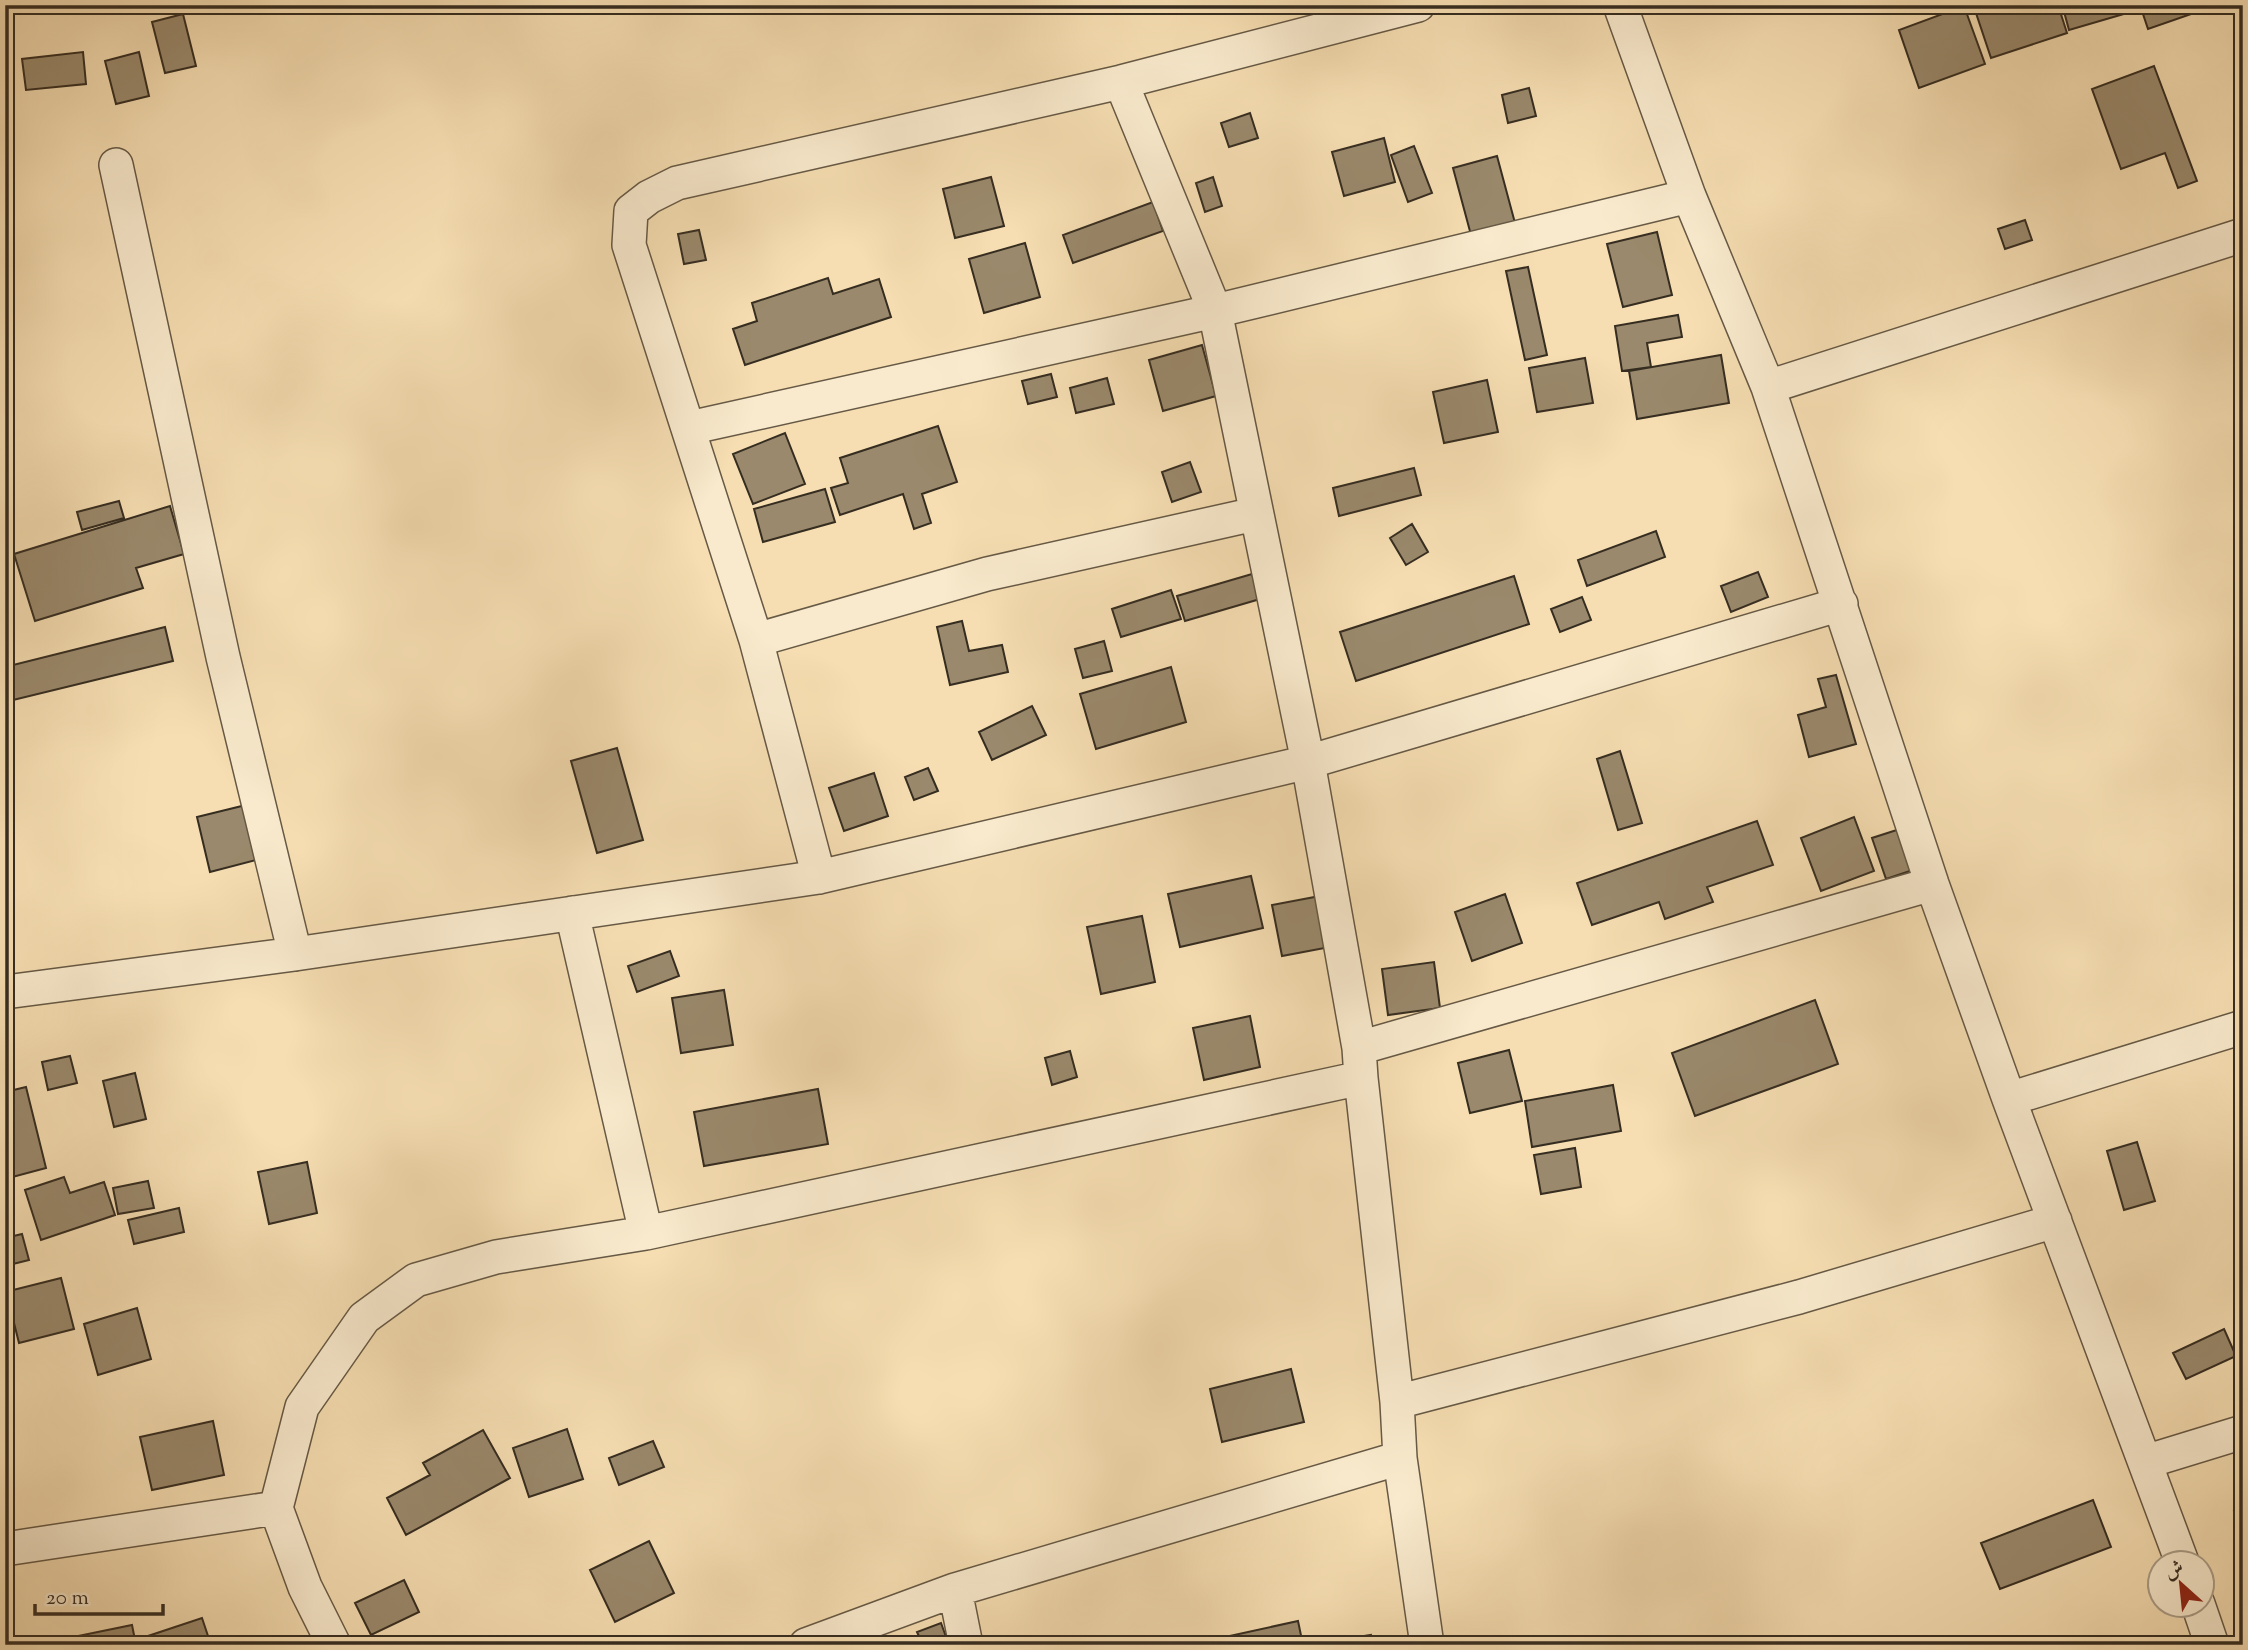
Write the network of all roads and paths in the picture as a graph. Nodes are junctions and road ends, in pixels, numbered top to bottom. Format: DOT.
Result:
graph roads {
  1 [pos="1418,5"];
  2 [pos="1620,5"];
  3 [pos="1121,82"];
  4 [pos="116,164"];
  5 [pos="1689,196"];
  6 [pos="2243,234"];
  7 [pos="1215,312"];
  8 [pos="1768,387"];
  9 [pos="689,428"];
  10 [pos="1255,514"];
  11 [pos="1841,604"];
  12 [pos="756,640"];
  13 [pos="1308,762"];
  14 [pos="819,877"];
  15 [pos="1932,884"];
  16 [pos="572,913"];
  17 [pos="295,954"];
  18 [pos="5,990"];
  19 [pos="2243,1027"];
  20 [pos="1360,1063"];
  21 [pos="2009,1100"];
  22 [pos="2055,1221"];
  23 [pos="646,1233"];
  24 [pos="1396,1402"];
  25 [pos="2243,1432"];
  26 [pos="1400,1458"];
  27 [pos="2145,1462"];
  28 [pos="276,1508"];
  29 [pos="2177,1548"];
  30 [pos="5,1549"];
  31 [pos="955,1590"];
  32 [pos="2203,1618"];
  33 [pos="334,1645"];
  34 [pos="806,1645"];
  35 [pos="966,1645"];
  36 [pos="1427,1645"];
  37 [pos="2213,1645"];
  1 -- 3 [label="street"];
  2 -- 5 [label="street"];
  3 -- 7 [label="street"];
  3 -- 9 [label="street"];
  4 -- 17 [label="street"];
  5 -- 7 [label="street"];
  5 -- 8 [label="street"];
  6 -- 8 [label="street"];
  7 -- 9 [label="street"];
  7 -- 10 [label="street"];
  8 -- 11 [label="street"];
  9 -- 12 [label="street"];
  10 -- 12 [label="street"];
  10 -- 13 [label="street"];
  11 -- 13 [label="street"];
  11 -- 15 [label="street"];
  12 -- 14 [label="street"];
  13 -- 14 [label="street"];
  13 -- 20 [label="street"];
  14 -- 16 [label="street"];
  15 -- 20 [label="street"];
  15 -- 21 [label="street"];
  16 -- 17 [label="street"];
  16 -- 23 [label="street"];
  17 -- 18 [label="street"];
  19 -- 21 [label="street"];
  20 -- 23 [label="street"];
  20 -- 24 [label="street"];
  21 -- 22 [label="street"];
  22 -- 24 [label="street"];
  22 -- 27 [label="street"];
  23 -- 28 [label="street"];
  24 -- 26 [label="street"];
  25 -- 27 [label="street"];
  26 -- 31 [label="street"];
  26 -- 36 [label="street"];
  27 -- 29 [label="street"];
  28 -- 30 [label="street"];
  28 -- 33 [label="street"];
  31 -- 34 [label="street"];
  31 -- 35 [label="street"];
  32 -- 37 [label="street"];
}
